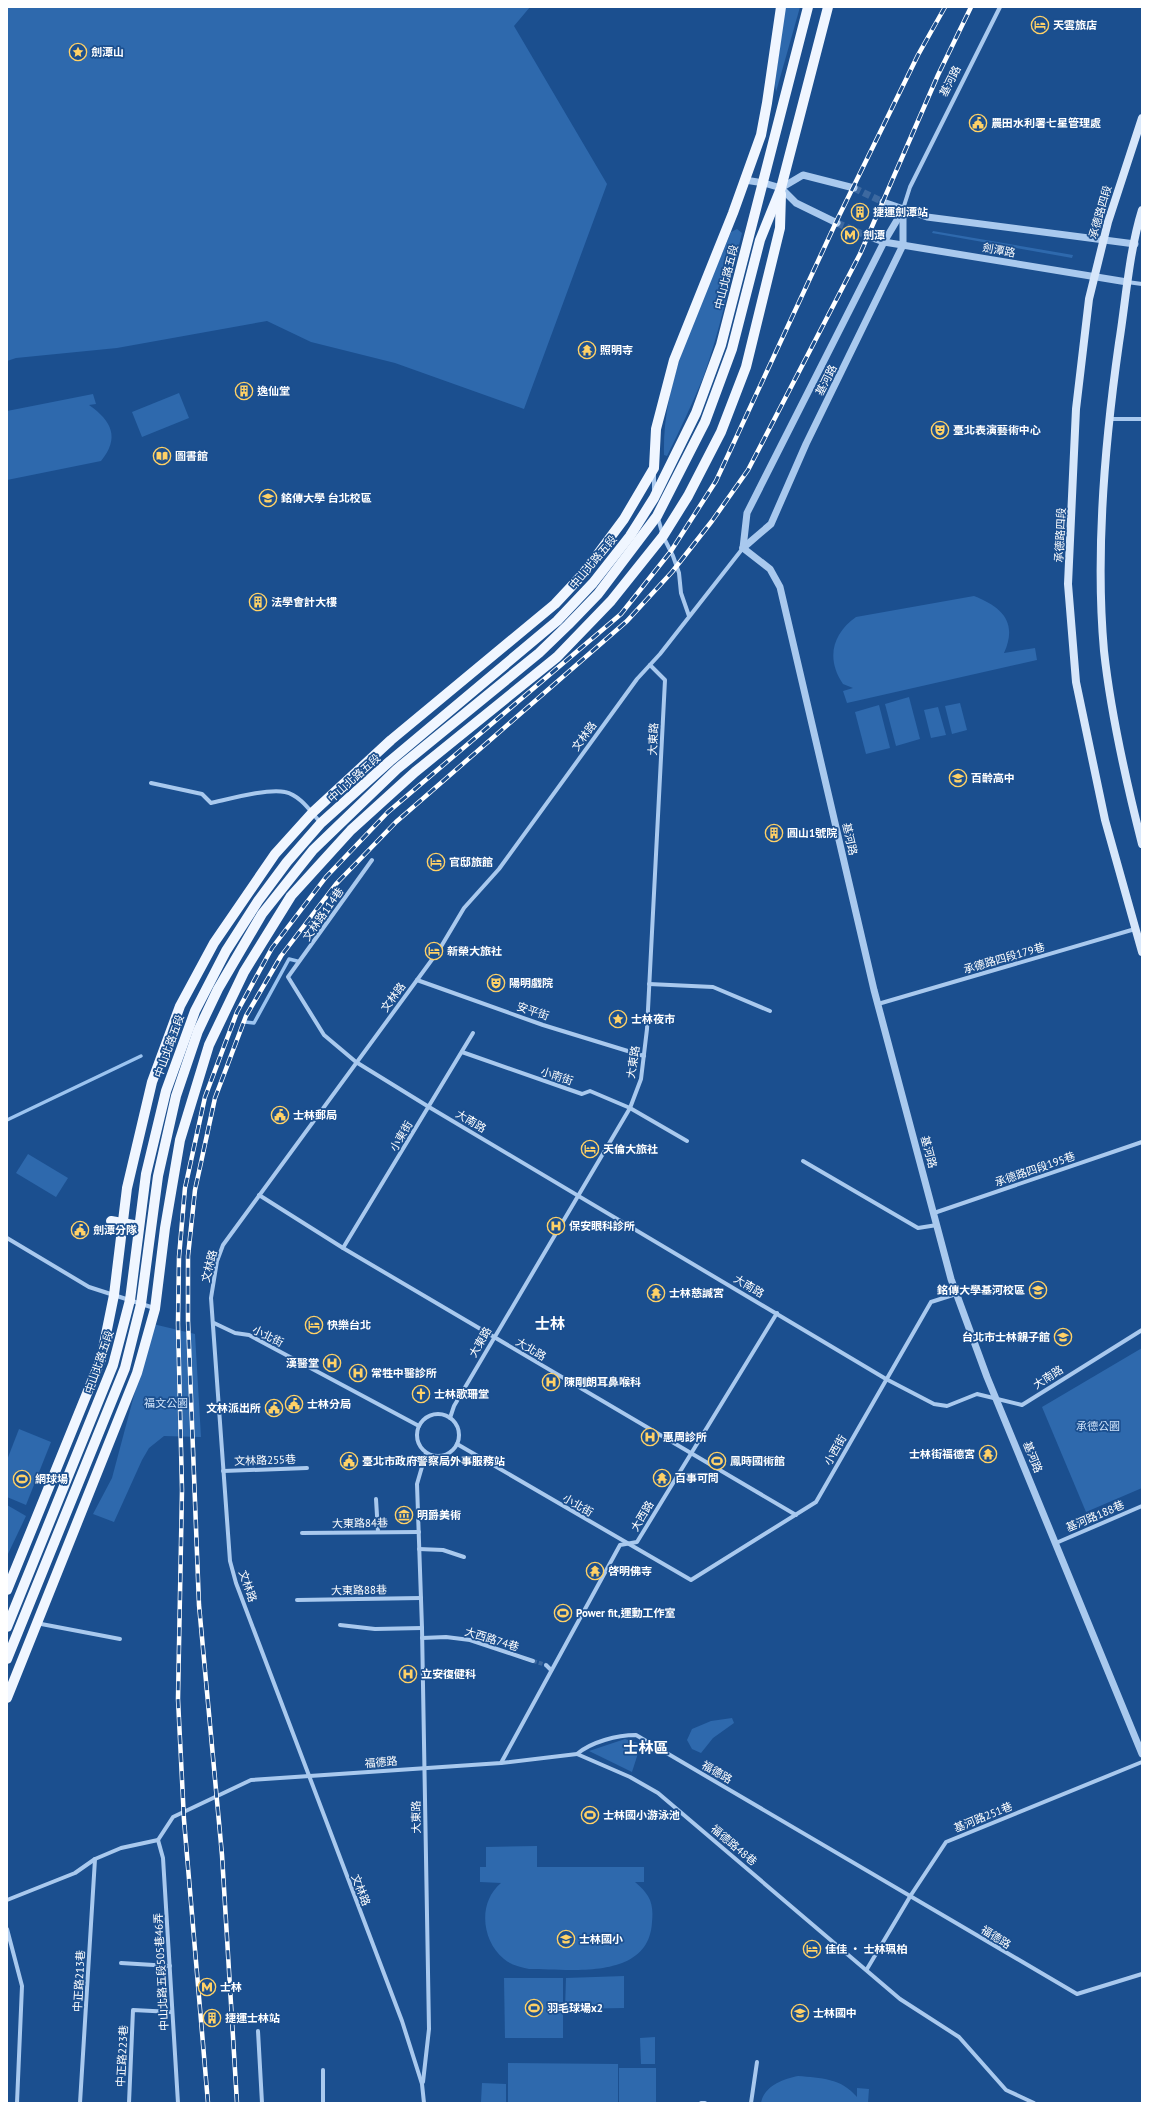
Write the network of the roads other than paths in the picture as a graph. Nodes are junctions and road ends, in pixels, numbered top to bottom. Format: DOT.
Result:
graph roads {
  1 [pos="781,7"];
  2 [pos="808,7"];
  3 [pos="828,7"];
  4 [pos="1000,7"];
  5 [pos="1142,118"];
  6 [pos="745,180"];
  7 [pos="764,182"];
  8 [pos="781,188"];
  9 [pos="854,188"];
  10 [pos="883,202"];
  11 [pos="903,210"];
  12 [pos="1142,210"];
  13 [pos="837,223"];
  14 [pos="867,236"];
  15 [pos="1104,239"];
  16 [pos="884,242"];
  17 [pos="1138,243"];
  18 [pos="903,245"];
  19 [pos="1094,277"];
  20 [pos="1128,282"];
  21 [pos="1142,284"];
  22 [pos="1109,419"];
  23 [pos="1142,419"];
  24 [pos="654,468"];
  25 [pos="654,498"];
  26 [pos="657,516"];
  27 [pos="663,536"];
  28 [pos="743,548"];
  29 [pos="689,616"];
  30 [pos="650,665"];
  31 [pos="151,783"];
  32 [pos="312,813"];
  33 [pos="321,823"];
  34 [pos="1142,844"];
  35 [pos="372,860"];
  36 [pos="1135,929"];
  37 [pos="1142,952"];
  38 [pos="288,977"];
  39 [pos="417,980"];
  40 [pos="649,984"];
  41 [pos="878,1004"];
  42 [pos="770,1012"];
  43 [pos="205,1017"];
  44 [pos="220,1022"];
  45 [pos="473,1033"];
  46 [pos="462,1052"];
  47 [pos="644,1056"];
  48 [pos="356,1062"];
  49 [pos="429,1107"];
  50 [pos="630,1108"];
  51 [pos="687,1140"];
  52 [pos="1142,1142"];
  53 [pos="803,1161"];
  54 [pos="258,1195"];
  55 [pos="579,1196"];
  56 [pos="934,1213"];
  57 [pos="111,1221"];
  58 [pos="123,1223"];
  59 [pos="937,1225"];
  60 [pos="139,1226"];
  61 [pos="7,1238"];
  62 [pos="343,1248"];
  63 [pos="956,1294"];
  64 [pos="114,1295"];
  65 [pos="130,1300"];
  66 [pos="141,1304"];
  67 [pos="154,1308"];
  68 [pos="777,1313"];
  69 [pos="214,1323"];
  70 [pos="1142,1330"];
  71 [pos="493,1337"];
  72 [pos="886,1379"];
  73 [pos="998,1400"];
  74 [pos="450,1418"];
  75 [pos="419,1426"];
  76 [pos="457,1444"];
  77 [pos="426,1452"];
  78 [pos="690,1453"];
  79 [pos="307,1468"];
  80 [pos="223,1471"];
  81 [pos="376,1499"];
  82 [pos="1142,1506"];
  83 [pos="796,1515"];
  84 [pos="378,1532"];
  85 [pos="419,1532"];
  86 [pos="302,1533"];
  87 [pos="1056,1543"];
  88 [pos="629,1544"];
  89 [pos="419,1549"];
  90 [pos="464,1557"];
  91 [pos="691,1580"];
  92 [pos="7,1590"];
  93 [pos="421,1598"];
  94 [pos="297,1600"];
  95 [pos="36,1623"];
  96 [pos="340,1625"];
  97 [pos="7,1627"];
  98 [pos="422,1628"];
  99 [pos="422,1638"];
  100 [pos="120,1639"];
  101 [pos="7,1659"];
  102 [pos="533,1662"];
  103 [pos="546,1666"];
  104 [pos="551,1670"];
  105 [pos="7,1698"];
  106 [pos="577,1754"];
  107 [pos="1142,1754"];
  108 [pos="1142,1762"];
  109 [pos="501,1763"];
  110 [pos="424,1768"];
  111 [pos="309,1777"];
  112 [pos="158,1840"];
  113 [pos="95,1859"];
  114 [pos="911,1895"];
  115 [pos="7,1900"];
  116 [pos="7,1929"];
  117 [pos="121,1963"];
  118 [pos="170,1966"];
  119 [pos="867,1969"];
  120 [pos="1142,1974"];
  121 [pos="172,2012"];
  122 [pos="258,2032"];
  123 [pos="757,2062"];
  124 [pos="323,2070"];
  125 [pos="422,2084"];
  126 [pos="17,2103"];
  127 [pos="80,2103"];
  128 [pos="128,2103"];
  129 [pos="178,2103"];
  130 [pos="262,2103"];
  131 [pos="323,2103"];
  132 [pos="424,2103"];
  133 [pos="702,2103"];
  134 [pos="705,2103"];
  135 [pos="751,2103"];
  136 [pos="1034,2103"];
  1 -- 6 [label="main road, 中山北路五段"];
  2 -- 7 [label="main road, 中山北路五段"];
  3 -- 8 [label="main road, 中山北路五段"];
  4 -- 11 [label="street, 基河路"];
  5 -- 15 [label="main road, 承德路四段"];
  6 -- 7 [label="street"];
  6 -- 24 [label="main road, 中山北路五段"];
  7 -- 8 [label="street"];
  7 -- 25 [label="main road, 中山北路五段"];
  8 -- 9 [label="street"];
  8 -- 13 [label="street"];
  8 -- 26 [label="main road, 中山北路五段"];
  8 -- 27 [label="main road, 中山北路五段"];
  10 -- 11 [label="street, 劍潭路"];
  11 -- 15 [label="street, 劍潭路"];
  11 -- 16 [label="street, 基河路"];
  11 -- 18 [label="street, 基河路"];
  12 -- 17 [label="main road"];
  14 -- 16 [label="street, 劍潭路"];
  15 -- 17 [label="street, 劍潭路"];
  15 -- 19 [label="main road, 承德路四段"];
  16 -- 18 [label="street, 劍潭路"];
  16 -- 28 [label="street, 基河路"];
  17 -- 20 [label="main road"];
  18 -- 19 [label="street, 劍潭路"];
  18 -- 28 [label="street, 基河路"];
  19 -- 20 [label="street, 劍潭路"];
  19 -- 36 [label="main road, 承德路四段"];
  20 -- 21 [label="street"];
  20 -- 22 [label="main road"];
  22 -- 23 [label="street"];
  22 -- 34 [label="main road"];
  24 -- 25 [label="street"];
  24 -- 32 [label="main road, 中山北路五段"];
  25 -- 26 [label="street"];
  25 -- 33 [label="main road, 中山北路五段"];
  26 -- 27 [label="street"];
  26 -- 43 [label="main road, 中山北路五段"];
  27 -- 29 [label="street"];
  27 -- 44 [label="main road, 中山北路五段"];
  28 -- 29 [label="street, 文林路"];
  28 -- 41 [label="street, 基河路"];
  29 -- 30 [label="street, 文林路"];
  30 -- 39 [label="street, 文林路"];
  30 -- 40 [label="street, 大東路"];
  31 -- 32 [label="street"];
  32 -- 33 [label="street"];
  32 -- 58 [label="main road, 中山北路五段"];
  33 -- 60 [label="main road, 中山北路五段"];
  35 -- 38 [label="street, 文林路114巷"];
  36 -- 37 [label="main road, 承德路四段"];
  36 -- 41 [label="street, 承德路四段179巷"];
  38 -- 48 [label="street, 大南路"];
  39 -- 47 [label="street, 安平街"];
  39 -- 48 [label="street, 文林路"];
  40 -- 42 [label="street"];
  40 -- 47 [label="street, 大東路"];
  41 -- 56 [label="street, 基河路"];
  43 -- 44 [label="main road"];
  43 -- 66 [label="main road, 中山北路五段"];
  44 -- 67 [label="main road, 中山北路五段"];
  45 -- 46 [label="street, 小東街"];
  46 -- 49 [label="street, 小東街"];
  46 -- 50 [label="street, 小南街"];
  47 -- 50 [label="street, 大東路"];
  48 -- 49 [label="street, 大南路"];
  48 -- 54 [label="street, 文林路"];
  49 -- 55 [label="street, 大南路"];
  49 -- 62 [label="street, 小東街"];
  50 -- 51 [label="street, 小南街"];
  50 -- 55 [label="street, 大東路"];
  52 -- 56 [label="street, 承德路四段195巷"];
  53 -- 59 [label="street"];
  54 -- 62 [label="street, 大北路"];
  54 -- 69 [label="street, 文林路"];
  55 -- 68 [label="street, 大南路"];
  55 -- 71 [label="street, 大東路"];
  56 -- 59 [label="street, 基河路"];
  57 -- 58 [label="main road"];
  58 -- 60 [label="main road"];
  58 -- 64 [label="main road, 中山北路五段"];
  59 -- 63 [label="street, 基河路"];
  60 -- 65 [label="main road, 中山北路五段"];
  61 -- 64 [label="street"];
  62 -- 71 [label="street, 大北路"];
  63 -- 72 [label="street, 小西街"];
  63 -- 73 [label="street, 基河路"];
  64 -- 65 [label="street"];
  64 -- 92 [label="main road, 中山北路五段"];
  65 -- 66 [label="street"];
  65 -- 97 [label="main road, 中山北路五段"];
  66 -- 67 [label="street"];
  66 -- 101 [label="main road, 中山北路五段"];
  67 -- 95 [label="main road, 中山北路五段"];
  68 -- 72 [label="street, 大南路"];
  68 -- 78 [label="street, 大西路"];
  69 -- 75 [label="street, 小北街"];
  69 -- 80 [label="street, 文林路"];
  70 -- 73 [label="street, 大南路"];
  71 -- 74 [label="street, 大東路"];
  71 -- 78 [label="street, 大北路"];
  72 -- 73 [label="street, 大南路"];
  72 -- 83 [label="street, 小西街"];
  73 -- 87 [label="street, 基河路"];
  74 -- 75 [label="street"];
  74 -- 76 [label="street"];
  75 -- 77 [label="street"];
  76 -- 77 [label="street"];
  76 -- 88 [label="street, 小北街"];
  77 -- 85 [label="street, 大東路"];
  78 -- 83 [label="street, 大北路"];
  78 -- 88 [label="street, 大西路"];
  79 -- 80 [label="street, 文林路255巷"];
  80 -- 111 [label="street, 文林路"];
  81 -- 84 [label="street"];
  82 -- 87 [label="street, 基河路188巷"];
  83 -- 91 [label="street, 小西街"];
  84 -- 85 [label="street, 大東路84巷"];
  84 -- 86 [label="street, 大東路84巷"];
  85 -- 89 [label="street, 大東路"];
  87 -- 107 [label="street, 基河路"];
  88 -- 91 [label="street, 小北街"];
  88 -- 104 [label="street, 大西路"];
  89 -- 90 [label="street"];
  89 -- 93 [label="street, 大東路"];
  93 -- 94 [label="street, 大東路88巷"];
  93 -- 98 [label="street, 大東路"];
  95 -- 100 [label="street"];
  95 -- 105 [label="main road, 中山北路五段"];
  96 -- 98 [label="street"];
  98 -- 99 [label="street, 大東路"];
  99 -- 102 [label="street, 大西路74巷"];
  99 -- 110 [label="street, 大東路"];
  103 -- 104 [label="street"];
  104 -- 109 [label="street, 大西路"];
  106 -- 109 [label="street, 福德路"];
  106 -- 114 [label="street, 福德路"];
  106 -- 119 [label="street, 福德路48巷"];
  108 -- 114 [label="street, 基河路251巷"];
  109 -- 110 [label="street, 福德路"];
  110 -- 111 [label="street, 福德路"];
  110 -- 125 [label="street, 大東路"];
  111 -- 112 [label="street, 福德路"];
  111 -- 125 [label="street, 文林路"];
  112 -- 113 [label="street"];
  112 -- 118 [label="street, 中山北路五段505巷46弄"];
  113 -- 115 [label="street"];
  113 -- 127 [label="street, 中正路213巷"];
  114 -- 119 [label="street, 基河路251巷"];
  114 -- 120 [label="street, 福德路"];
  116 -- 126 [label="street"];
  117 -- 118 [label="street"];
  118 -- 121 [label="street, 中山北路五段505巷46弄"];
  119 -- 136 [label="street"];
  121 -- 128 [label="street, 中正路223巷"];
  121 -- 129 [label="street, 中山北路五段505巷46弄"];
  122 -- 130 [label="street"];
  123 -- 135 [label="street"];
  124 -- 131 [label="street"];
  125 -- 132 [label="street, 文林路"];
  133 -- 134 [label="street"];
}
